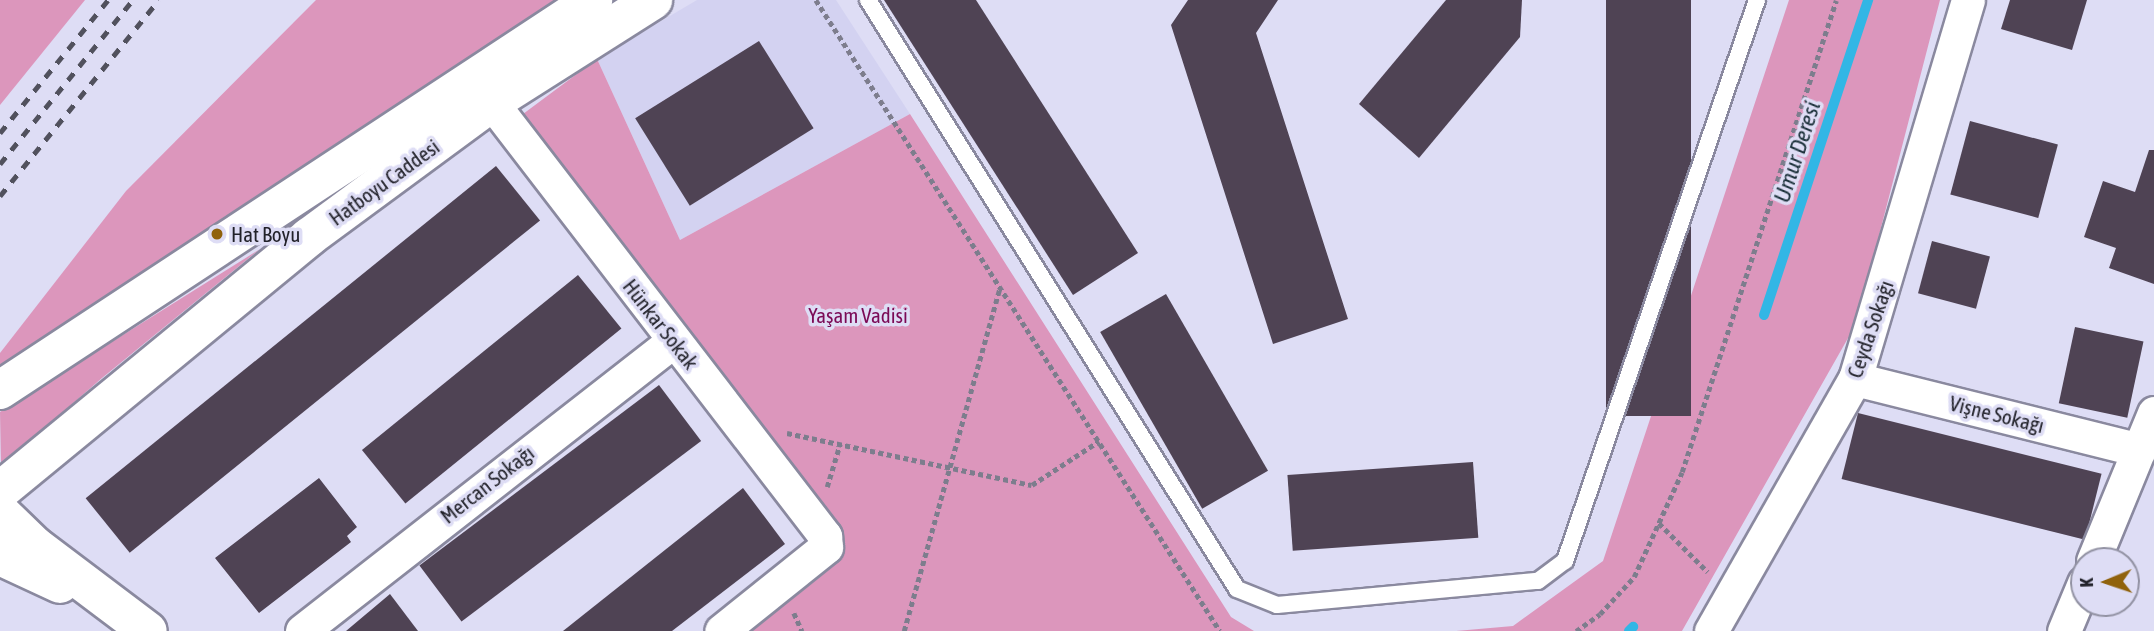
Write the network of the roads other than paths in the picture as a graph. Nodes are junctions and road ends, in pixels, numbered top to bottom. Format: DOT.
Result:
graph roads {
  1 [pos="593,0"];
  2 [pos="653,0"];
  3 [pos="868,0"];
  4 [pos="1757,0"];
  5 [pos="1968,0"];
  6 [pos="481,90"];
  7 [pos="674,340"];
  8 [pos="1855,379"];
  9 [pos="0,390"];
  10 [pos="2154,414"];
  11 [pos="2139,450"];
  12 [pos="0,491"];
  13 [pos="0,512"];
  14 [pos="2099,547"];
  15 [pos="0,556"];
  16 [pos="138,624"];
  17 [pos="302,631"];
  18 [pos="721,631"];
  19 [pos="1711,631"];
  1 -- 6 [label="main road, Hatboyu Caddesi"];
  2 -- 6 [label="main road, Hatboyu Caddesi"];
  3 -- 4 [label="lane"];
  5 -- 8 [label="street, Ceyda Sokağı"];
  6 -- 7 [label="street, Hünkar Sokak"];
  6 -- 9 [label="main road, Hatboyu Caddesi"];
  6 -- 12 [label="main road, Hatboyu Caddesi"];
  7 -- 17 [label="street, Mercan Sokağı"];
  7 -- 18 [label="street, Hünkar Sokak"];
  8 -- 11 [label="street, Vişne Sokağı"];
  8 -- 19 [label="street, Ceyda Sokağı"];
  10 -- 11 [label="street"];
  11 -- 14 [label="street"];
  13 -- 16 [label="main road"];
  15 -- 16 [label="main road"];
}
